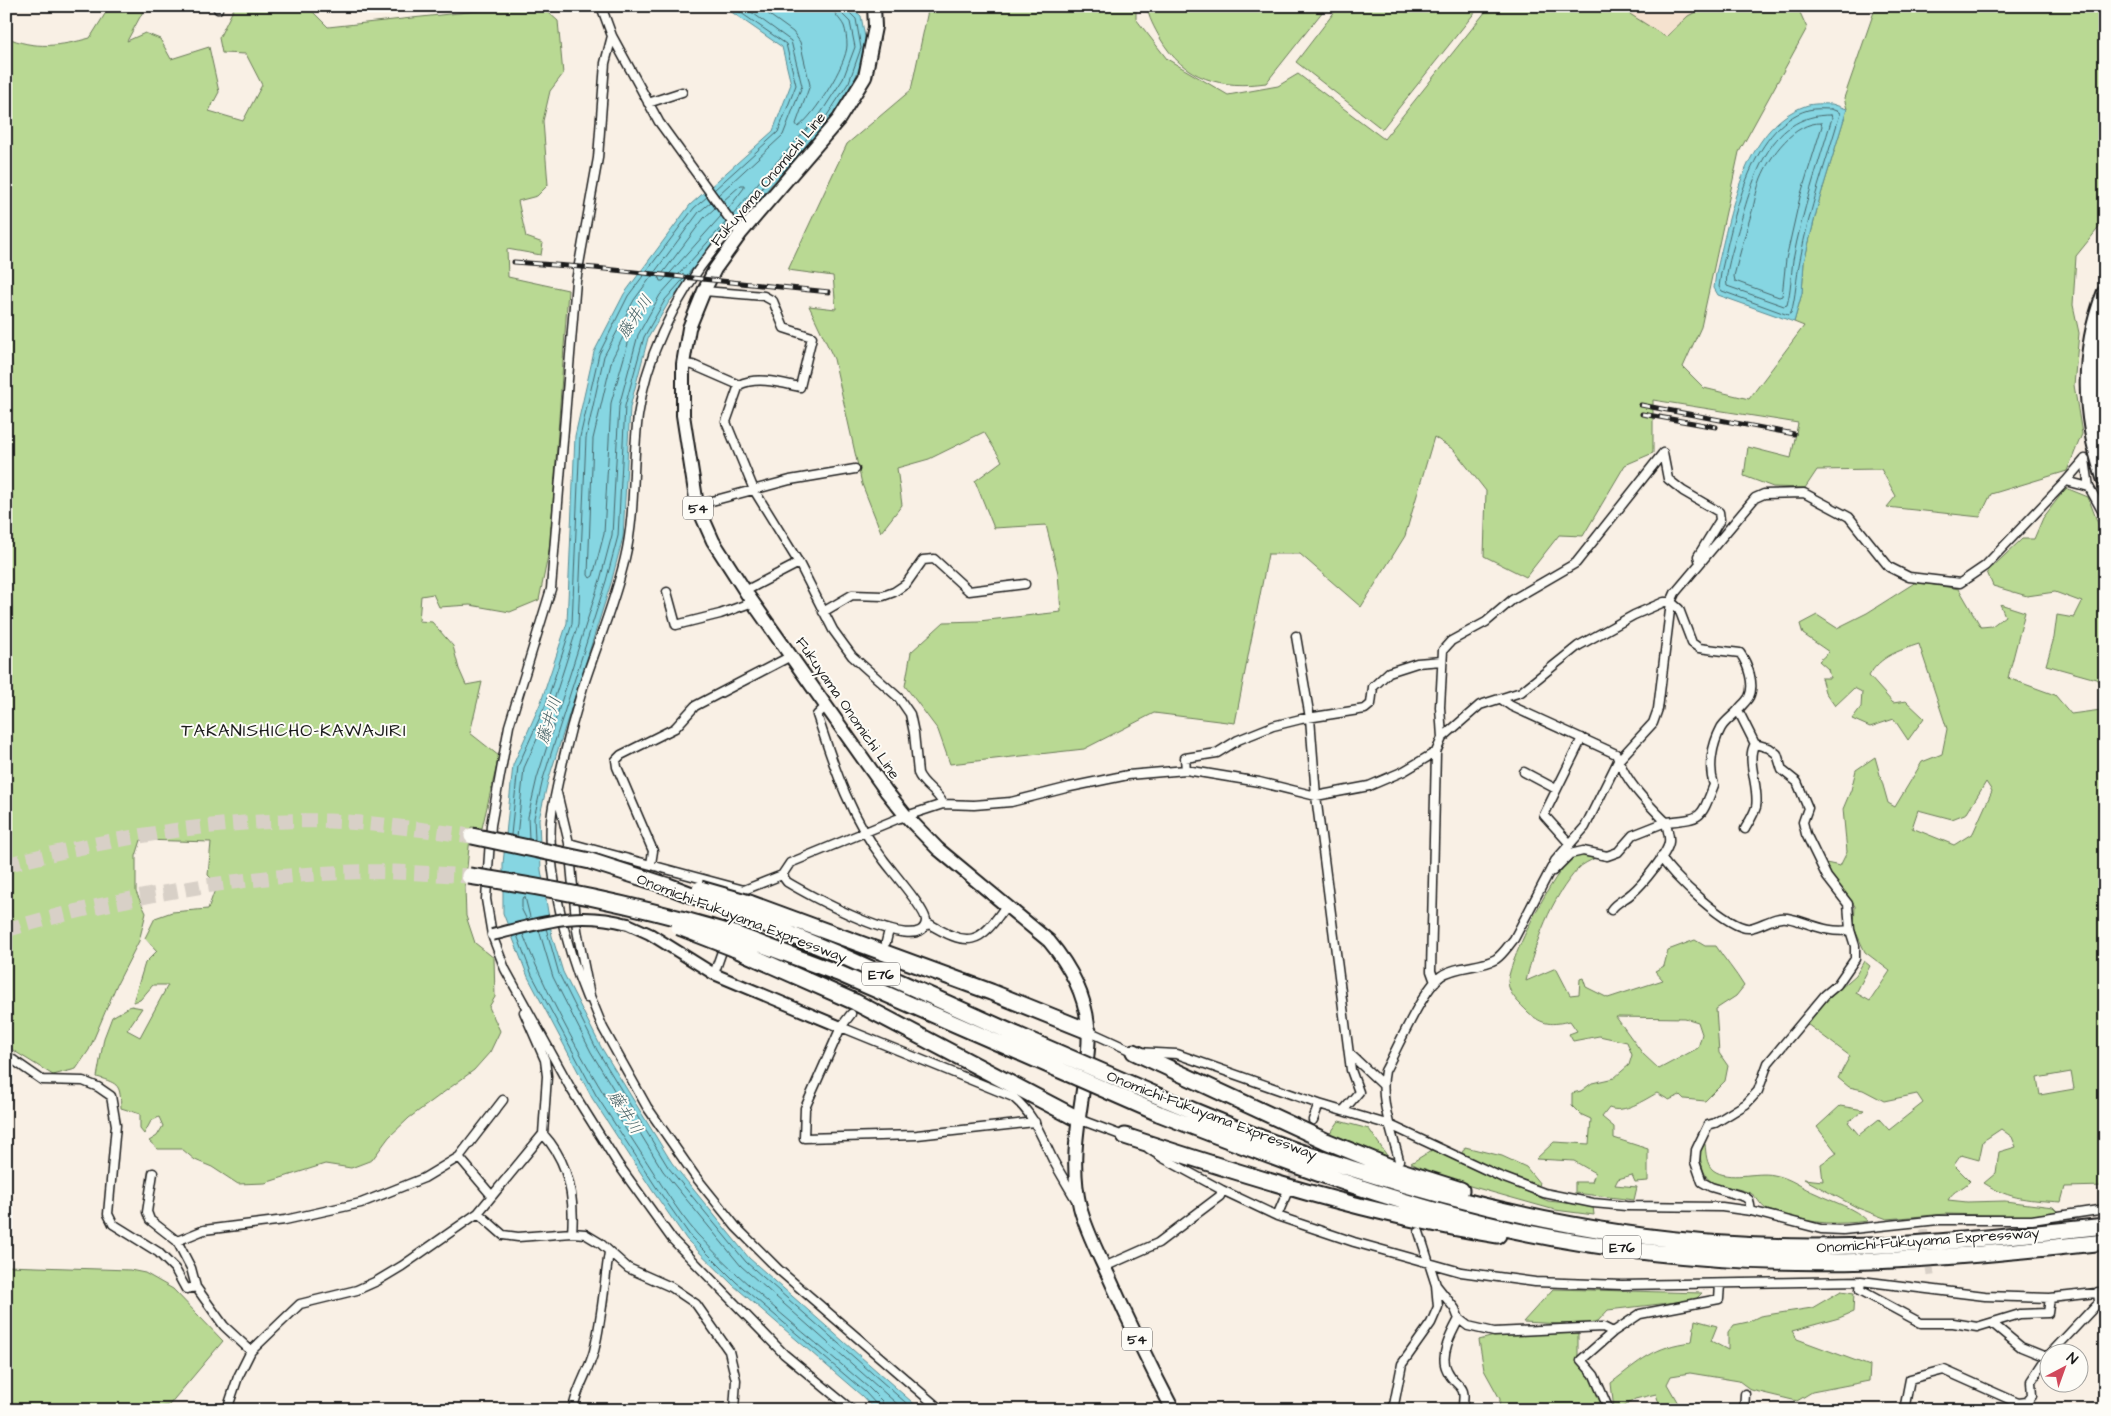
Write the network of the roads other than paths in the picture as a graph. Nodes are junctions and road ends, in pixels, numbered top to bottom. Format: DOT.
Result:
graph roads {
  1 [pos="601,6"];
  2 [pos="874,6"];
  3 [pos="612,36"];
  4 [pos="682,92"];
  5 [pos="648,103"];
  6 [pos="736,227"];
  7 [pos="704,291"];
  8 [pos="2105,293"];
  9 [pos="2105,334"];
  10 [pos="683,364"];
  11 [pos="739,385"];
  12 [pos="2105,428"];
  13 [pos="855,469"];
  14 [pos="2105,479"];
  15 [pos="2066,481"];
  16 [pos="2090,487"];
  17 [pos="754,490"];
  18 [pos="697,505"];
  19 [pos="2105,516"];
  20 [pos="799,563"];
  21 [pos="1700,563"];
  22 [pos="1025,584"];
  23 [pos="746,591"];
  24 [pos="667,592"];
  25 [pos="753,602"];
  26 [pos="1671,602"];
  27 [pos="823,612"];
  28 [pos="1296,636"];
  29 [pos="791,656"];
  30 [pos="1442,661"];
  31 [pos="1501,699"];
  32 [pos="826,706"];
  33 [pos="1738,710"];
  34 [pos="1310,718"];
  35 [pos="1442,738"];
  36 [pos="1582,738"];
  37 [pos="1755,744"];
  38 [pos="1436,752"];
  39 [pos="1618,761"];
  40 [pos="1186,770"];
  41 [pos="1524,772"];
  42 [pos="1556,789"];
  43 [pos="557,793"];
  44 [pos="1316,796"];
  45 [pos="943,804"];
  46 [pos="906,816"];
  47 [pos="1666,822"];
  48 [pos="1746,829"];
  49 [pos="863,833"];
  50 [pos="472,836"];
  51 [pos="569,843"];
  52 [pos="1570,844"];
  53 [pos="1662,857"];
  54 [pos="651,864"];
  55 [pos="1550,870"];
  56 [pos="782,875"];
  57 [pos="469,876"];
  58 [pos="746,903"];
  59 [pos="1006,904"];
  60 [pos="1611,910"];
  61 [pos="926,922"];
  62 [pos="889,930"];
  63 [pos="1850,930"];
  64 [pos="492,935"];
  65 [pos="735,942"];
  66 [pos="886,942"];
  67 [pos="506,969"];
  68 [pos="714,974"];
  69 [pos="1435,982"];
  70 [pos="590,996"];
  71 [pos="851,1014"];
  72 [pos="841,1027"];
  73 [pos="1088,1031"];
  74 [pos="1013,1042"];
  75 [pos="1134,1052"];
  76 [pos="1350,1054"];
  77 [pos="6,1055"];
  78 [pos="1382,1084"];
  79 [pos="503,1100"];
  80 [pos="1319,1104"];
  81 [pos="1161,1106"];
  82 [pos="1343,1111"];
  83 [pos="1078,1119"];
  84 [pos="1313,1120"];
  85 [pos="1035,1122"];
  86 [pos="1390,1125"];
  87 [pos="543,1134"];
  88 [pos="1125,1136"];
  89 [pos="459,1157"];
  90 [pos="1400,1160"];
  91 [pos="153,1174"];
  92 [pos="1222,1190"];
  93 [pos="1286,1195"];
  94 [pos="492,1196"];
  95 [pos="1080,1206"];
  96 [pos="2105,1209"];
  97 [pos="1751,1211"];
  98 [pos="478,1213"];
  99 [pos="1277,1216"];
  100 [pos="2105,1226"];
  101 [pos="1419,1232"];
  102 [pos="572,1233"];
  103 [pos="1662,1238"];
  104 [pos="177,1241"];
  105 [pos="2105,1242"];
  106 [pos="1617,1247"];
  107 [pos="609,1252"];
  108 [pos="1427,1261"];
  109 [pos="1104,1267"];
  110 [pos="1931,1279"];
  111 [pos="1861,1280"];
  112 [pos="1720,1284"];
  113 [pos="1436,1285"];
  114 [pos="196,1287"];
  115 [pos="1931,1288"];
  116 [pos="2101,1292"];
  117 [pos="2050,1298"];
  118 [pos="1438,1307"];
  119 [pos="1455,1309"];
  120 [pos="1459,1318"];
  121 [pos="1992,1323"];
  122 [pos="1613,1332"];
  123 [pos="2059,1344"];
  124 [pos="251,1351"];
  125 [pos="2038,1352"];
  126 [pos="2038,1370"];
  127 [pos="1745,1394"];
  128 [pos="2027,1402"];
  129 [pos="2015,1406"];
  130 [pos="227,1410"];
  131 [pos="573,1410"];
  132 [pos="734,1410"];
  133 [pos="852,1410"];
  134 [pos="942,1410"];
  135 [pos="1173,1410"];
  136 [pos="1393,1410"];
  137 [pos="1462,1410"];
  138 [pos="1609,1410"];
  139 [pos="1744,1410"];
  140 [pos="1904,1410"];
  141 [pos="2033,1410"];
  1 -- 3 [label="street"];
  2 -- 6 [label="main road, Fukuyama Onomichi Line / 54"];
  3 -- 5 [label="street"];
  3 -- 64 [label="street"];
  4 -- 5 [label="street"];
  5 -- 6 [label="street"];
  6 -- 7 [label="main road, Fukuyama Onomichi Line / 54"];
  6 -- 43 [label="street"];
  7 -- 10 [label="main road, Fukuyama Onomichi Line / 54"];
  7 -- 11 [label="street"];
  8 -- 14 [label="highway"];
  9 -- 12 [label="highway"];
  10 -- 11 [label="street"];
  10 -- 18 [label="main road, Fukuyama Onomichi Line / 54"];
  11 -- 17 [label="street"];
  13 -- 17 [label="street"];
  15 -- 16 [label="street"];
  15 -- 16 [label="street"];
  15 -- 21 [label="street"];
  16 -- 19 [label="street"];
  17 -- 18 [label="street"];
  17 -- 20 [label="street"];
  18 -- 23 [label="main road, Fukuyama Onomichi Line / 54"];
  20 -- 23 [label="street"];
  20 -- 27 [label="street"];
  21 -- 26 [label="street"];
  21 -- 30 [label="street"];
  22 -- 27 [label="street"];
  23 -- 25 [label="main road, Fukuyama Onomichi Line / 54"];
  24 -- 25 [label="street"];
  25 -- 29 [label="main road, Fukuyama Onomichi Line / 54"];
  26 -- 31 [label="street"];
  26 -- 33 [label="street"];
  26 -- 39 [label="street"];
  27 -- 45 [label="street"];
  28 -- 34 [label="street"];
  29 -- 32 [label="main road, Fukuyama Onomichi Line / 54"];
  29 -- 54 [label="street"];
  30 -- 34 [label="street"];
  30 -- 35 [label="street"];
  31 -- 35 [label="street"];
  31 -- 36 [label="street"];
  32 -- 46 [label="main road, Fukuyama Onomichi Line / 54"];
  32 -- 49 [label="street"];
  33 -- 37 [label="street"];
  33 -- 47 [label="street"];
  34 -- 40 [label="street"];
  34 -- 44 [label="street"];
  35 -- 38 [label="street"];
  36 -- 39 [label="street"];
  36 -- 42 [label="street"];
  37 -- 48 [label="street"];
  37 -- 63 [label="street"];
  38 -- 44 [label="street"];
  38 -- 69 [label="street"];
  39 -- 47 [label="street"];
  39 -- 52 [label="street"];
  40 -- 44 [label="street"];
  40 -- 45 [label="street"];
  41 -- 42 [label="street"];
  42 -- 52 [label="street"];
  43 -- 51 [label="street"];
  43 -- 70 [label="street"];
  44 -- 76 [label="street"];
  45 -- 46 [label="street"];
  46 -- 49 [label="street"];
  46 -- 59 [label="main road, Fukuyama Onomichi Line / 54"];
  47 -- 53 [label="street"];
  47 -- 55 [label="street"];
  49 -- 56 [label="street"];
  49 -- 61 [label="street"];
  50 -- 58 [label="highway, Onomichi-Fukuyama Expressway / E76, bridge"];
  51 -- 54 [label="street"];
  51 -- 70 [label="street"];
  52 -- 55 [label="street"];
  53 -- 60 [label="street"];
  53 -- 63 [label="street"];
  54 -- 58 [label="street"];
  55 -- 69 [label="street"];
  56 -- 58 [label="street"];
  56 -- 62 [label="street"];
  57 -- 65 [label="highway, Onomichi-Fukuyama Expressway / E76, bridge"];
  58 -- 68 [label="street"];
  58 -- 73 [label="highway"];
  58 -- 74 [label="highway, Onomichi-Fukuyama Expressway / E76"];
  59 -- 61 [label="street"];
  59 -- 73 [label="main road, Fukuyama Onomichi Line / 54"];
  61 -- 62 [label="street"];
  62 -- 66 [label="street"];
  63 -- 97 [label="street"];
  64 -- 67 [label="street"];
  64 -- 68 [label="street, bridge"];
  65 -- 74 [label="highway, Onomichi-Fukuyama Expressway / E76"];
  65 -- 83 [label="highway"];
  67 -- 87 [label="street"];
  67 -- 133 [label="street"];
  68 -- 72 [label="street"];
  69 -- 78 [label="street"];
  70 -- 134 [label="street"];
  71 -- 72 [label="street"];
  72 -- 85 [label="street"];
  72 -- 85 [label="street"];
  73 -- 75 [label="street"];
  73 -- 83 [label="main road, Fukuyama Onomichi Line / 54"];
  74 -- 81 [label="highway, Onomichi-Fukuyama Expressway / E76, bridge"];
  75 -- 80 [label="street"];
  75 -- 103 [label="highway"];
  76 -- 78 [label="street"];
  76 -- 82 [label="street"];
  77 -- 114 [label="street"];
  78 -- 86 [label="street"];
  79 -- 89 [label="street"];
  80 -- 82 [label="street"];
  80 -- 84 [label="street"];
  81 -- 103 [label="highway, Onomichi-Fukuyama Expressway / E76"];
  81 -- 106 [label="highway, Onomichi-Fukuyama Expressway / E76"];
  82 -- 86 [label="street"];
  83 -- 88 [label="street"];
  83 -- 95 [label="main road, Fukuyama Onomichi Line / 54"];
  85 -- 95 [label="street"];
  86 -- 90 [label="street"];
  86 -- 97 [label="street"];
  87 -- 94 [label="street"];
  87 -- 102 [label="street"];
  88 -- 92 [label="street"];
  88 -- 106 [label="highway"];
  89 -- 94 [label="street"];
  89 -- 104 [label="street"];
  91 -- 104 [label="street"];
  92 -- 99 [label="street"];
  92 -- 109 [label="street"];
  93 -- 99 [label="street"];
  94 -- 98 [label="street"];
  95 -- 109 [label="main road, Fukuyama Onomichi Line / 54"];
  96 -- 97 [label="street"];
  98 -- 102 [label="street"];
  98 -- 124 [label="street"];
  99 -- 108 [label="street"];
  100 -- 103 [label="highway, Onomichi-Fukuyama Expressway / E76"];
  101 -- 108 [label="street"];
  102 -- 107 [label="street"];
  104 -- 114 [label="street"];
  105 -- 106 [label="highway, Onomichi-Fukuyama Expressway / E76"];
  107 -- 131 [label="street"];
  107 -- 132 [label="street"];
  108 -- 112 [label="street"];
  108 -- 113 [label="street"];
  109 -- 135 [label="main road, Fukuyama Onomichi Line / 54"];
  110 -- 115 [label="street"];
  111 -- 112 [label="street"];
  111 -- 115 [label="street"];
  111 -- 121 [label="street"];
  112 -- 122 [label="street"];
  113 -- 118 [label="street"];
  113 -- 119 [label="street"];
  114 -- 124 [label="street"];
  115 -- 117 [label="street"];
  116 -- 117 [label="street"];
  116 -- 123 [label="street"];
  117 -- 121 [label="street"];
  118 -- 119 [label="street"];
  118 -- 136 [label="street"];
  119 -- 120 [label="street"];
  120 -- 122 [label="street"];
  120 -- 137 [label="street"];
  121 -- 125 [label="street"];
  122 -- 138 [label="street"];
  124 -- 130 [label="street"];
  126 -- 128 [label="street"];
  127 -- 139 [label="street"];
  128 -- 129 [label="street"];
  128 -- 141 [label="street"];
  129 -- 140 [label="street"];
}
